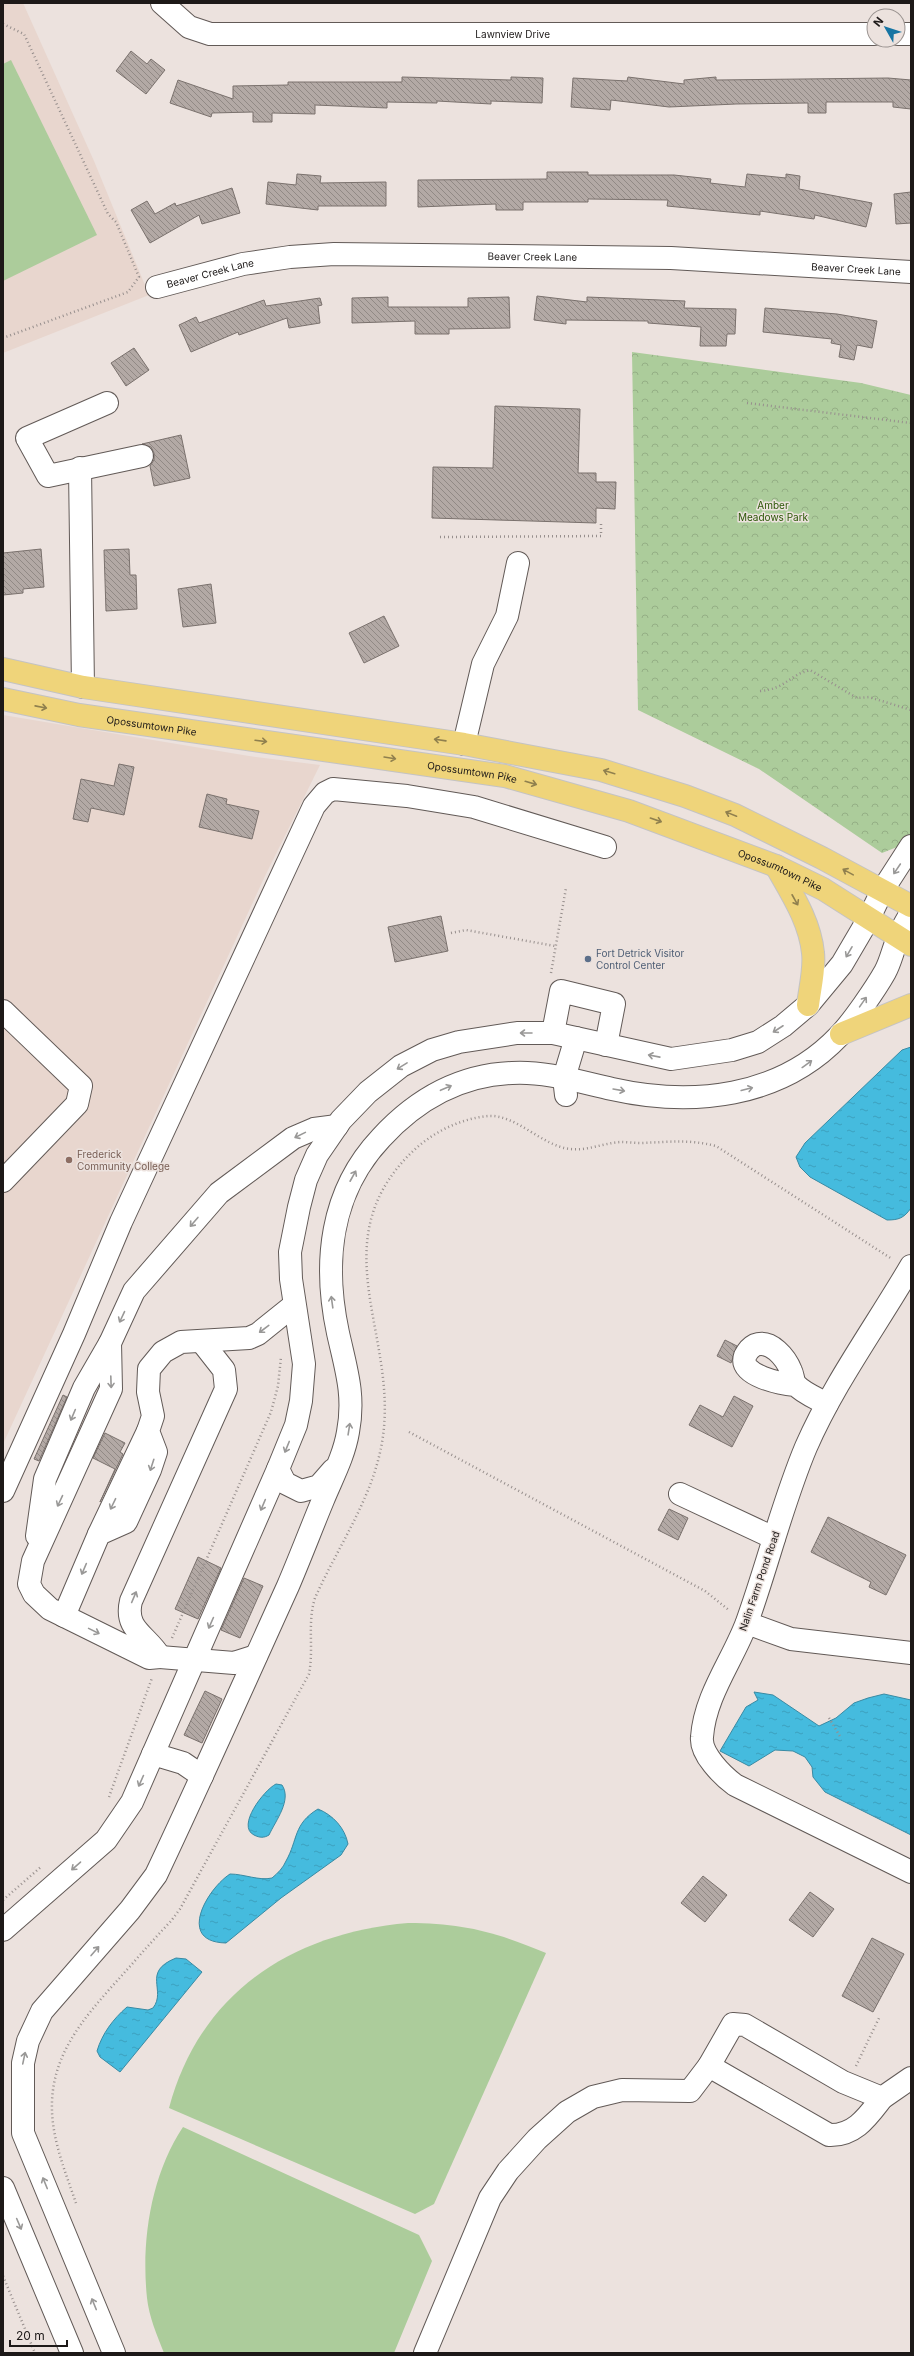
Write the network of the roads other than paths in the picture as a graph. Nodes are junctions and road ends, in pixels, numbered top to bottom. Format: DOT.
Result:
graph roads {
  1 [pos="162,3"];
  2 [pos="866,34"];
  3 [pos="911,272"];
  4 [pos="157,287"];
  5 [pos="107,403"];
  6 [pos="142,456"];
  7 [pos="80,468"];
  8 [pos="518,563"];
  9 [pos="3,669"];
  10 [pos="83,687"];
  11 [pos="3,699"];
  12 [pos="464,744"];
  13 [pos="911,846"];
  14 [pos="605,847"];
  15 [pos="776,866"];
  16 [pos="882,891"];
  17 [pos="911,906"];
  18 [pos="911,912"];
  19 [pos="869,918"];
  20 [pos="904,941"];
  21 [pos="808,1005"];
  22 [pos="911,1005"];
  23 [pos="3,1011"];
  24 [pos="553,1032"];
  25 [pos="841,1034"];
  26 [pos="576,1038"];
  27 [pos="606,1045"];
  28 [pos="565,1086"];
  29 [pos="337,1126"];
  30 [pos="3,1181"];
  31 [pos="910,1268"];
  32 [pos="294,1305"];
  33 [pos="202,1342"];
  34 [pos="795,1385"];
  35 [pos="827,1404"];
  36 [pos="337,1466"];
  37 [pos="278,1469"];
  38 [pos="3,1491"];
  39 [pos="680,1494"];
  40 [pos="774,1538"];
  41 [pos="64,1616"];
  42 [pos="747,1623"];
  43 [pos="911,1653"];
  44 [pos="256,1656"];
  45 [pos="160,1657"];
  46 [pos="194,1661"];
  47 [pos="154,1754"];
  48 [pos="202,1776"];
  49 [pos="911,1872"];
  50 [pos="3,1930"];
  51 [pos="709,2066"];
  52 [pos="911,2078"];
  53 [pos="882,2098"];
  54 [pos="3,2188"];
  55 [pos="72,2353"];
  56 [pos="114,2353"];
  57 [pos="425,2353"];
  1 -- 2 [label="street, Lawnview Drive"];
  3 -- 4 [label="street, Beaver Creek Lane"];
  5 -- 7 [label="street"];
  6 -- 7 [label="street"];
  7 -- 10 [label="street"];
  8 -- 12 [label="street"];
  9 -- 10 [label="main road"];
  12 -- 10 [label="main road, one-way"];
  11 -- 15 [label="main road, Opossumtown Pike, one-way"];
  16 -- 12 [label="main road, one-way"];
  13 -- 16 [label="street, one-way"];
  14 -- 38 [label="street"];
  15 -- 19 [label="main road, Opossumtown Pike"];
  15 -- 21 [label="main road, one-way"];
  16 -- 17 [label="main road"];
  16 -- 19 [label="street"];
  18 -- 20 [label="street"];
  19 -- 20 [label="main road, Opossumtown Pike"];
  19 -- 21 [label="street, one-way"];
  25 -- 20 [label="street, one-way"];
  21 -- 27 [label="street, one-way"];
  22 -- 25 [label="main road"];
  23 -- 30 [label="street"];
  24 -- 26 [label="street"];
  24 -- 27 [label="street"];
  24 -- 29 [label="street, one-way"];
  28 -- 25 [label="street, one-way"];
  26 -- 27 [label="street"];
  26 -- 28 [label="street"];
  36 -- 28 [label="street, one-way"];
  29 -- 32 [label="street"];
  29 -- 41 [label="street, one-way"];
  31 -- 35 [label="street, Nalin Farm Pond Road"];
  32 -- 33 [label="street, one-way"];
  32 -- 37 [label="street, one-way"];
  33 -- 41 [label="street, one-way"];
  45 -- 33 [label="street, one-way"];
  34 -- 35 [label="street"];
  35 -- 40 [label="street, Nalin Farm Pond Road"];
  36 -- 37 [label="street"];
  36 -- 44 [label="street"];
  37 -- 46 [label="street, one-way"];
  39 -- 40 [label="street"];
  40 -- 42 [label="street, Nalin Farm Pond Road"];
  41 -- 45 [label="street, one-way"];
  42 -- 43 [label="street"];
  42 -- 49 [label="street, Nalin Farm Pond Road"];
  44 -- 46 [label="street"];
  44 -- 48 [label="street"];
  45 -- 46 [label="street"];
  46 -- 47 [label="street"];
  47 -- 48 [label="street"];
  47 -- 50 [label="street, one-way"];
  56 -- 48 [label="street, one-way"];
  51 -- 53 [label="street"];
  51 -- 53 [label="street"];
  51 -- 57 [label="street"];
  52 -- 53 [label="street"];
  54 -- 55 [label="street, one-way"];
}
